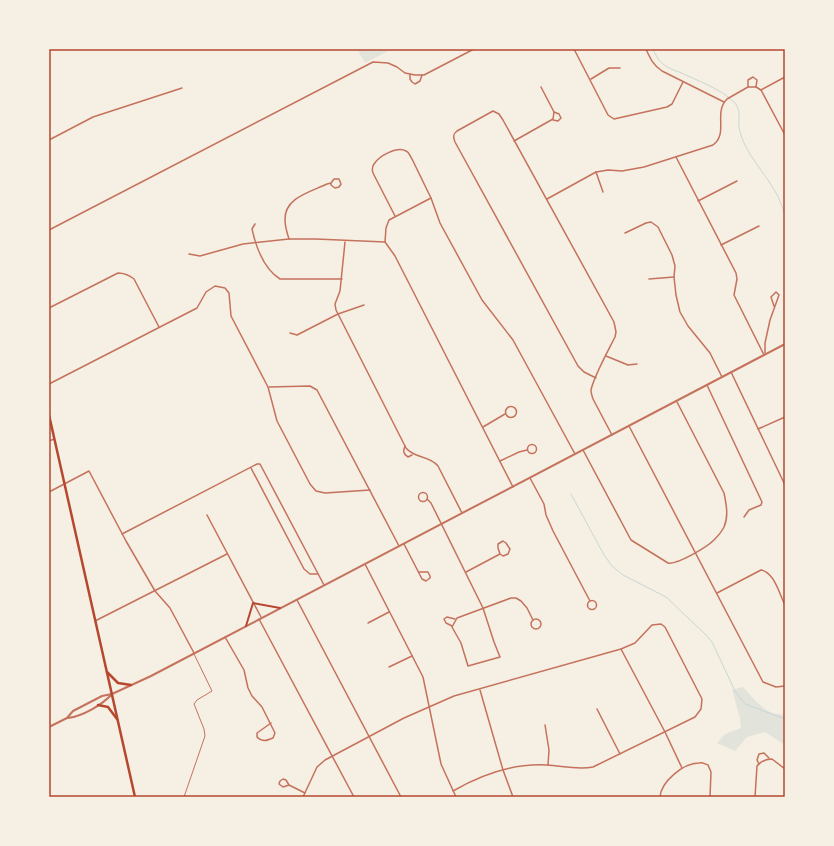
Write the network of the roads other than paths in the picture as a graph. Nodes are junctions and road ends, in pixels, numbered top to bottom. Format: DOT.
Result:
graph roads {
  1 [pos="474,49"];
  2 [pos="574,49"];
  3 [pos="646,49"];
  4 [pos="702,49"];
  5 [pos="709,49"];
  6 [pos="620,68"];
  7 [pos="410,74"];
  8 [pos="422,75"];
  9 [pos="785,77"];
  10 [pos="590,80"];
  11 [pos="683,82"];
  12 [pos="540,87"];
  13 [pos="748,87"];
  14 [pos="756,87"];
  15 [pos="182,88"];
  16 [pos="761,90"];
  17 [pos="724,102"];
  18 [pos="554,112"];
  19 [pos="553,120"];
  20 [pos="784,129"];
  21 [pos="785,135"];
  22 [pos="49,140"];
  23 [pos="514,141"];
  24 [pos="676,157"];
  25 [pos="596,172"];
  26 [pos="737,181"];
  27 [pos="331,183"];
  28 [pos="603,192"];
  29 [pos="431,198"];
  30 [pos="547,199"];
  31 [pos="698,201"];
  32 [pos="395,216"];
  33 [pos="255,224"];
  34 [pos="759,226"];
  35 [pos="49,230"];
  36 [pos="625,234"];
  37 [pos="289,239"];
  38 [pos="345,241"];
  39 [pos="255,242"];
  40 [pos="385,242"];
  41 [pos="722,246"];
  42 [pos="189,254"];
  43 [pos="674,277"];
  44 [pos="342,279"];
  45 [pos="649,279"];
  46 [pos="364,305"];
  47 [pos="774,306"];
  48 [pos="49,308"];
  49 [pos="338,314"];
  50 [pos="159,327"];
  51 [pos="290,333"];
  52 [pos="785,344"];
  53 [pos="764,355"];
  54 [pos="606,356"];
  55 [pos="637,364"];
  56 [pos="731,372"];
  57 [pos="722,377"];
  58 [pos="596,378"];
  59 [pos="49,384"];
  60 [pos="707,385"];
  61 [pos="268,387"];
  62 [pos="677,402"];
  63 [pos="505,414"];
  64 [pos="49,415"];
  65 [pos="785,417"];
  66 [pos="629,426"];
  67 [pos="482,427"];
  68 [pos="758,429"];
  69 [pos="612,435"];
  70 [pos="54,440"];
  71 [pos="49,441"];
  72 [pos="405,446"];
  73 [pos="527,450"];
  74 [pos="583,450"];
  75 [pos="413,454"];
  76 [pos="575,454"];
  77 [pos="500,461"];
  78 [pos="250,467"];
  79 [pos="530,478"];
  80 [pos="64,483"];
  81 [pos="785,485"];
  82 [pos="513,487"];
  83 [pos="370,490"];
  84 [pos="49,492"];
  85 [pos="427,499"];
  86 [pos="462,513"];
  87 [pos="207,516"];
  88 [pos="744,517"];
  89 [pos="441,524"];
  90 [pos="122,534"];
  91 [pos="404,544"];
  92 [pos="399,546"];
  93 [pos="695,552"];
  94 [pos="227,554"];
  95 [pos="500,554"];
  96 [pos="365,564"];
  97 [pos="419,572"];
  98 [pos="466,572"];
  99 [pos="318,574"];
  100 [pos="324,585"];
  101 [pos="155,591"];
  102 [pos="716,593"];
  103 [pos="297,600"];
  104 [pos="590,601"];
  105 [pos="254,603"];
  106 [pos="785,605"];
  107 [pos="280,608"];
  108 [pos="483,608"];
  109 [pos="389,612"];
  110 [pos="260,618"];
  111 [pos="455,619"];
  112 [pos="533,620"];
  113 [pos="96,621"];
  114 [pos="368,623"];
  115 [pos="246,626"];
  116 [pos="452,626"];
  117 [pos="225,637"];
  118 [pos="622,649"];
  119 [pos="194,653"];
  120 [pos="412,656"];
  121 [pos="389,667"];
  122 [pos="107,672"];
  123 [pos="131,685"];
  124 [pos="784,686"];
  125 [pos="480,689"];
  126 [pos="785,690"];
  127 [pos="112,694"];
  128 [pos="98,705"];
  129 [pos="430,707"];
  130 [pos="597,709"];
  131 [pos="67,718"];
  132 [pos="118,719"];
  133 [pos="271,723"];
  134 [pos="546,725"];
  135 [pos="49,727"];
  136 [pos="665,732"];
  137 [pos="369,737"];
  138 [pos="620,754"];
  139 [pos="332,756"];
  140 [pos="769,759"];
  141 [pos="759,764"];
  142 [pos="548,765"];
  143 [pos="682,768"];
  144 [pos="785,769"];
  145 [pos="503,770"];
  146 [pos="289,785"];
  147 [pos="453,791"];
  148 [pos="305,793"];
  149 [pos="136,797"];
  150 [pos="184,797"];
  151 [pos="303,797"];
  152 [pos="354,797"];
  153 [pos="401,797"];
  154 [pos="456,797"];
  155 [pos="513,797"];
  156 [pos="660,797"];
  157 [pos="710,797"];
  158 [pos="755,797"];
  1 -- 8 [label="street"];
  2 -- 10 [label="street"];
  3 -- 11 [label="street"];
  4 -- 5 [label="street"];
  6 -- 10 [label="street"];
  7 -- 8 [label="street"];
  7 -- 8 [label="street"];
  7 -- 35 [label="street"];
  9 -- 16 [label="street"];
  10 -- 11 [label="street"];
  11 -- 17 [label="street"];
  12 -- 18 [label="street"];
  13 -- 14 [label="street"];
  13 -- 14 [label="street"];
  13 -- 17 [label="street"];
  14 -- 16 [label="street"];
  15 -- 22 [label="street"];
  16 -- 20 [label="street"];
  17 -- 24 [label="street"];
  18 -- 19 [label="street"];
  18 -- 19 [label="street"];
  19 -- 23 [label="street"];
  20 -- 21 [label="street"];
  23 -- 30 [label="street"];
  23 -- 58 [label="street"];
  24 -- 25 [label="street"];
  24 -- 31 [label="street"];
  25 -- 28 [label="street"];
  25 -- 30 [label="street"];
  26 -- 31 [label="street"];
  27 -- 27 [label="street"];
  27 -- 37 [label="street"];
  29 -- 32 [label="street"];
  29 -- 32 [label="street"];
  29 -- 76 [label="street"];
  30 -- 54 [label="street"];
  31 -- 41 [label="street"];
  32 -- 40 [label="street"];
  33 -- 39 [label="street"];
  34 -- 41 [label="street"];
  36 -- 43 [label="street"];
  37 -- 38 [label="street"];
  37 -- 39 [label="street"];
  38 -- 40 [label="street"];
  38 -- 44 [label="street"];
  39 -- 42 [label="street"];
  39 -- 44 [label="street"];
  40 -- 67 [label="street"];
  41 -- 53 [label="street"];
  43 -- 45 [label="street"];
  43 -- 57 [label="street"];
  44 -- 49 [label="street"];
  46 -- 49 [label="street"];
  47 -- 47 [label="street"];
  47 -- 53 [label="street"];
  48 -- 50 [label="street"];
  49 -- 51 [label="street"];
  49 -- 72 [label="street"];
  50 -- 59 [label="street"];
  50 -- 61 [label="street"];
  52 -- 53 [label="street"];
  53 -- 56 [label="street"];
  54 -- 55 [label="street"];
  54 -- 58 [label="street"];
  56 -- 57 [label="street"];
  56 -- 68 [label="street"];
  57 -- 60 [label="street"];
  58 -- 69 [label="street"];
  60 -- 62 [label="street"];
  60 -- 88 [label="street"];
  61 -- 83 [label="street"];
  61 -- 83 [label="street"];
  62 -- 66 [label="street"];
  62 -- 93 [label="street"];
  63 -- 63 [label="street"];
  63 -- 67 [label="street"];
  64 -- 70 [label="main road"];
  65 -- 68 [label="street"];
  66 -- 69 [label="street"];
  66 -- 93 [label="street"];
  67 -- 77 [label="street"];
  68 -- 81 [label="street"];
  69 -- 74 [label="street"];
  70 -- 71 [label="street"];
  70 -- 80 [label="main road"];
  72 -- 75 [label="street"];
  72 -- 75 [label="street"];
  73 -- 73 [label="street"];
  73 -- 77 [label="street"];
  74 -- 76 [label="street"];
  74 -- 93 [label="street"];
  75 -- 86 [label="street"];
  76 -- 79 [label="street"];
  77 -- 82 [label="street"];
  78 -- 90 [label="street"];
  78 -- 99 [label="street"];
  78 -- 99 [label="street"];
  79 -- 82 [label="street"];
  79 -- 104 [label="street"];
  80 -- 84 [label="street"];
  80 -- 90 [label="street"];
  80 -- 113 [label="main road"];
  82 -- 86 [label="street"];
  83 -- 92 [label="street"];
  85 -- 85 [label="street"];
  85 -- 89 [label="street"];
  86 -- 89 [label="street"];
  87 -- 94 [label="street"];
  89 -- 91 [label="street"];
  89 -- 98 [label="street"];
  90 -- 101 [label="street"];
  91 -- 92 [label="street"];
  91 -- 97 [label="street"];
  92 -- 96 [label="street"];
  93 -- 102 [label="street"];
  94 -- 101 [label="street"];
  94 -- 105 [label="street"];
  95 -- 95 [label="street"];
  95 -- 98 [label="street"];
  96 -- 100 [label="street"];
  96 -- 109 [label="street"];
  97 -- 97 [label="street"];
  98 -- 108 [label="street"];
  99 -- 100 [label="street"];
  100 -- 103 [label="street"];
  101 -- 113 [label="street"];
  101 -- 119 [label="street"];
  102 -- 106 [label="street"];
  102 -- 124 [label="street"];
  103 -- 107 [label="street"];
  103 -- 137 [label="street"];
  104 -- 104 [label="street"];
  105 -- 107 [label="main road"];
  105 -- 110 [label="street"];
  105 -- 115 [label="main road"];
  107 -- 110 [label="street"];
  108 -- 111 [label="street"];
  108 -- 112 [label="street"];
  108 -- 116 [label="street"];
  109 -- 114 [label="street"];
  109 -- 120 [label="street"];
  110 -- 115 [label="street"];
  110 -- 139 [label="street"];
  111 -- 116 [label="street"];
  111 -- 116 [label="street"];
  112 -- 112 [label="street"];
  113 -- 122 [label="main road"];
  115 -- 117 [label="street"];
  117 -- 119 [label="street"];
  117 -- 133 [label="street"];
  118 -- 125 [label="street"];
  118 -- 136 [label="street"];
  118 -- 136 [label="street"];
  119 -- 123 [label="street"];
  119 -- 150 [label="lane"];
  120 -- 121 [label="street"];
  120 -- 129 [label="street"];
  122 -- 123 [label="main road"];
  122 -- 127 [label="main road"];
  123 -- 127 [label="street"];
  124 -- 126 [label="street"];
  125 -- 129 [label="street"];
  125 -- 145 [label="street"];
  127 -- 128 [label="street"];
  127 -- 131 [label="street"];
  127 -- 132 [label="main road"];
  128 -- 131 [label="street"];
  128 -- 132 [label="main road"];
  129 -- 137 [label="street"];
  129 -- 147 [label="street"];
  130 -- 138 [label="street"];
  131 -- 135 [label="street"];
  132 -- 149 [label="main road"];
  133 -- 133 [label="street"];
  134 -- 142 [label="street"];
  136 -- 138 [label="street"];
  136 -- 143 [label="street"];
  137 -- 139 [label="street"];
  137 -- 153 [label="street"];
  138 -- 142 [label="street"];
  139 -- 148 [label="street"];
  139 -- 152 [label="street"];
  140 -- 141 [label="street"];
  140 -- 141 [label="street"];
  140 -- 144 [label="street"];
  141 -- 158 [label="street"];
  142 -- 145 [label="street"];
  143 -- 156 [label="street"];
  143 -- 157 [label="street"];
  145 -- 147 [label="street"];
  145 -- 155 [label="street"];
  146 -- 146 [label="street"];
  146 -- 148 [label="street"];
  147 -- 154 [label="street"];
  148 -- 151 [label="street"];
}
